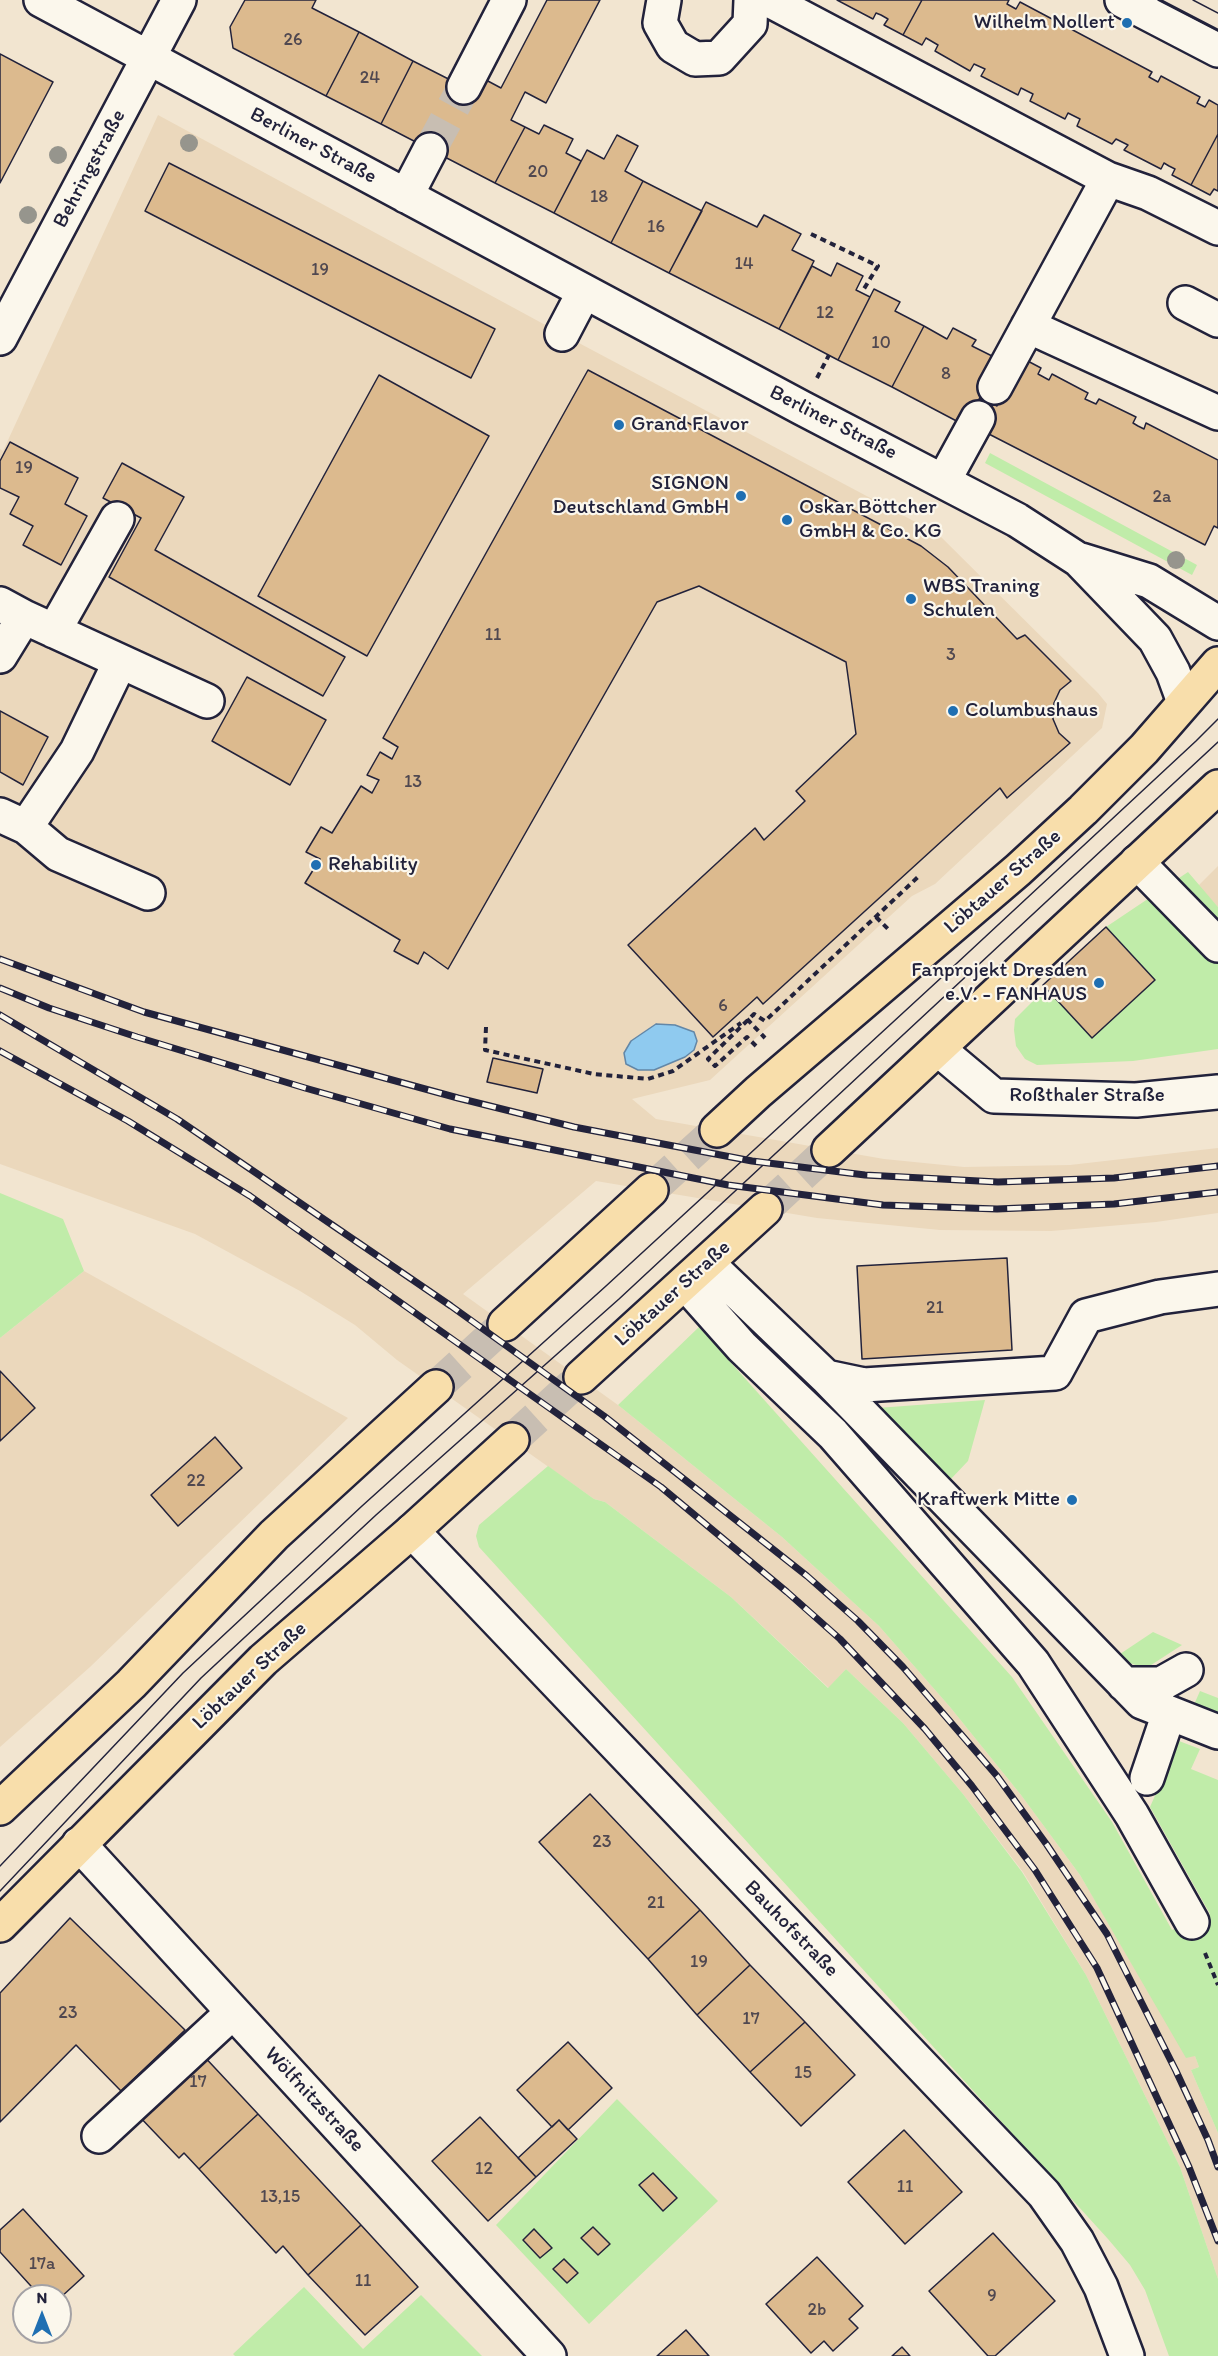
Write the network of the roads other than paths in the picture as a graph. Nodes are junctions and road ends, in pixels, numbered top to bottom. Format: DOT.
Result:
graph roads {
  1 [pos="41,0"];
  2 [pos="179,0"];
  3 [pos="509,0"];
  4 [pos="664,0"];
  5 [pos="751,0"];
  6 [pos="769,0"];
  7 [pos="1122,0"];
  8 [pos="1218,50"];
  9 [pos="149,58"];
  10 [pos="464,87"];
  11 [pos="430,150"];
  12 [pos="1108,179"];
  13 [pos="406,196"];
  14 [pos="1218,228"];
  15 [pos="584,292"];
  16 [pos="1185,303"];
  17 [pos="1218,320"];
  18 [pos="1028,326"];
  19 [pos="562,334"];
  20 [pos="0,338"];
  21 [pos="995,387"];
  22 [pos="1218,412"];
  23 [pos="978,418"];
  24 [pos="944,480"];
  25 [pos="117,519"];
  26 [pos="1079,560"];
  27 [pos="12,610"];
  28 [pos="1218,623"];
  29 [pos="54,631"];
  30 [pos="0,656"];
  31 [pos="120,662"];
  32 [pos="1218,664"];
  33 [pos="207,701"];
  34 [pos="1184,702"];
  35 [pos="1218,787"];
  36 [pos="13,821"];
  37 [pos="1137,862"];
  38 [pos="148,893"];
  39 [pos="1218,945"];
  40 [pos="938,1049"];
  41 [pos="1218,1092"];
  42 [pos="717,1130"];
  43 [pos="829,1150"];
  44 [pos="651,1190"];
  45 [pos="765,1209"];
  46 [pos="696,1273"];
  47 [pos="1218,1289"];
  48 [pos="505,1324"];
  49 [pos="581,1377"];
  50 [pos="826,1377"];
  51 [pos="436,1387"];
  52 [pos="512,1440"];
  53 [pos="412,1531"];
  54 [pos="1186,1670"];
  55 [pos="1125,1684"];
  56 [pos="1169,1713"];
  57 [pos="1218,1732"];
  58 [pos="1147,1778"];
  59 [pos="0,1808"];
  60 [pos="79,1844"];
  61 [pos="1192,1922"];
  62 [pos="0,1925"];
  63 [pos="233,2012"];
  64 [pos="99,2136"];
  65 [pos="549,2356"];
  66 [pos="1127,2356"];
  1 -- 9 [label="street, Berliner Straße"];
  2 -- 9 [label="street, Behringstraße"];
  3 -- 10 [label="street"];
  4 -- 5 [label="street"];
  6 -- 12 [label="street"];
  7 -- 8 [label="street"];
  9 -- 13 [label="street, Berliner Straße"];
  9 -- 20 [label="street, Behringstraße"];
  11 -- 13 [label="street"];
  12 -- 14 [label="street"];
  12 -- 18 [label="street"];
  13 -- 15 [label="street, Berliner Straße"];
  15 -- 19 [label="street"];
  15 -- 24 [label="street, Berliner Straße"];
  16 -- 17 [label="street"];
  18 -- 21 [label="street"];
  18 -- 22 [label="street"];
  23 -- 24 [label="street"];
  24 -- 26 [label="street, Berliner Straße"];
  25 -- 29 [label="street"];
  26 -- 28 [label="street, Berliner Straße"];
  26 -- 34 [label="street, Berliner Straße"];
  27 -- 29 [label="street"];
  27 -- 30 [label="street"];
  29 -- 31 [label="street"];
  31 -- 33 [label="street"];
  31 -- 36 [label="street"];
  32 -- 34 [label="main road, Löbtauer Straße"];
  34 -- 42 [label="main road, Löbtauer Straße"];
  35 -- 37 [label="main road"];
  36 -- 38 [label="street"];
  37 -- 39 [label="street"];
  37 -- 40 [label="main road"];
  40 -- 41 [label="street, Roßthaler Straße"];
  40 -- 43 [label="main road"];
  44 -- 48 [label="main road"];
  45 -- 46 [label="main road, Löbtauer Straße"];
  46 -- 49 [label="main road, Löbtauer Straße"];
  46 -- 50 [label="street"];
  46 -- 61 [label="street"];
  47 -- 50 [label="street"];
  50 -- 55 [label="street"];
  51 -- 59 [label="main road"];
  52 -- 53 [label="main road, Löbtauer Straße"];
  53 -- 60 [label="main road, Löbtauer Straße"];
  53 -- 66 [label="street, Bauhofstraße"];
  54 -- 55 [label="street"];
  55 -- 56 [label="street"];
  56 -- 57 [label="street"];
  56 -- 58 [label="street"];
  60 -- 62 [label="main road, Löbtauer Straße"];
  60 -- 63 [label="street, Wölfnitzstraße"];
  63 -- 64 [label="street"];
  63 -- 65 [label="street, Wölfnitzstraße"];
}
